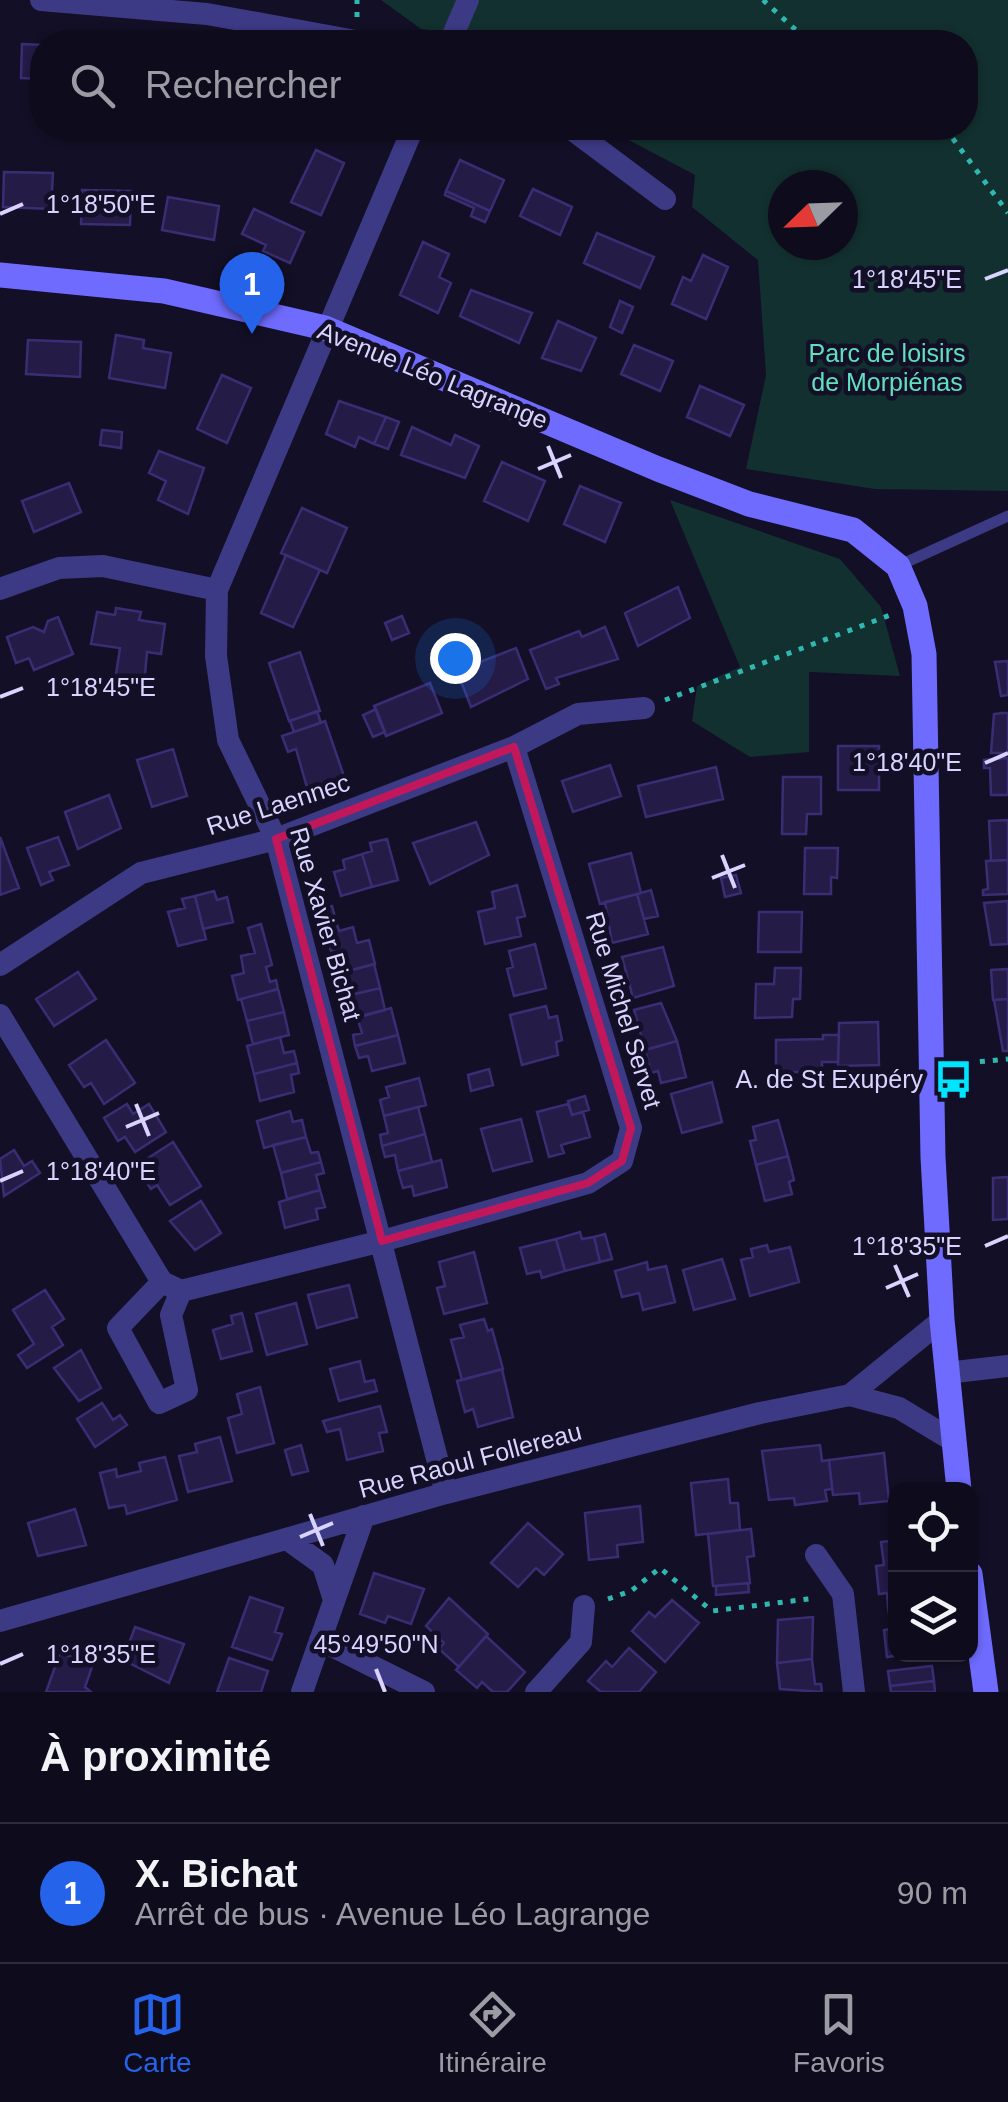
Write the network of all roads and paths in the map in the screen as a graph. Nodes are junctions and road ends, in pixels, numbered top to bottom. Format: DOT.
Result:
graph roads {
  1 [pos="42,0"];
  2 [pos="468,0"];
  3 [pos="762,0"];
  4 [pos="295,30"];
  5 [pos="455,30"];
  6 [pos="796,30"];
  7 [pos="408,140"];
  8 [pos="586,140"];
  9 [pos="955,140"];
  10 [pos="665,199"];
  11 [pos="1008,214"];
  12 [pos="0,275"];
  13 [pos="325,328"];
  14 [pos="1008,516"];
  15 [pos="898,566"];
  16 [pos="0,589"];
  17 [pos="218,590"];
  18 [pos="915,606"];
  19 [pos="644,708"];
  20 [pos="514,747"];
  21 [pos="276,839"];
  22 [pos="0,965"];
  23 [pos="0,1016"];
  24 [pos="1008,1059"];
  25 [pos="931,1066"];
  26 [pos="382,1241"];
  27 [pos="172,1286"];
  28 [pos="942,1320"];
  29 [pos="1008,1366"];
  30 [pos="946,1373"];
  31 [pos="850,1395"];
  32 [pos="952,1440"];
  33 [pos="958,1482"];
  34 [pos="446,1493"];
  35 [pos="364,1516"];
  36 [pos="287,1538"];
  37 [pos="816,1554"];
  38 [pos="844,1594"];
  39 [pos="334,1600"];
  40 [pos="584,1606"];
  41 [pos="0,1621"];
  42 [pos="978,1633"];
  43 [pos="320,1640"];
  44 [pos="302,1692"];
  45 [pos="424,1692"];
  46 [pos="536,1692"];
  47 [pos="854,1692"];
  48 [pos="986,1692"];
  1 -- 4 [label="street"];
  2 -- 5 [label="street"];
  3 -- 6 [label="path"];
  7 -- 13 [label="street, Rue Xavier Bichat"];
  8 -- 10 [label="street"];
  9 -- 11 [label="path"];
  12 -- 13 [label="street, Avenue Léo Lagrange"];
  13 -- 15 [label="street, Avenue Léo Lagrange"];
  13 -- 17 [label="street, Rue Xavier Bichat"];
  14 -- 15 [label="lane"];
  15 -- 18 [label="street"];
  16 -- 17 [label="street"];
  17 -- 21 [label="street, Rue Xavier Bichat"];
  18 -- 19 [label="path"];
  18 -- 25 [label="street"];
  19 -- 20 [label="street, Rue Laennec"];
  20 -- 21 [label="street, Rue Laennec"];
  20 -- 26 [label="street, Rue Michel Servet"];
  21 -- 22 [label="street, Rue Laennec"];
  21 -- 26 [label="street, Rue Xavier Bichat"];
  23 -- 27 [label="street"];
  24 -- 25 [label="path"];
  25 -- 28 [label="street"];
  26 -- 27 [label="street, Rue Michel Servet"];
  26 -- 34 [label="street, Rue Xavier Bichat"];
  27 -- 27 [label="street"];
  28 -- 30 [label="street"];
  28 -- 31 [label="street"];
  29 -- 30 [label="street"];
  30 -- 32 [label="street"];
  31 -- 32 [label="street, Rue Raoul Follereau"];
  31 -- 34 [label="street, Rue Raoul Follereau"];
  32 -- 33 [label="street"];
  34 -- 35 [label="street, Rue Raoul Follereau"];
  35 -- 36 [label="street, Rue Raoul Follereau"];
  35 -- 39 [label="street"];
  36 -- 39 [label="street"];
  36 -- 41 [label="street, Rue Raoul Follereau"];
  37 -- 38 [label="street"];
  38 -- 40 [label="path"];
  38 -- 47 [label="street"];
  39 -- 43 [label="street"];
  40 -- 46 [label="street"];
  42 -- 48 [label="street"];
  43 -- 44 [label="street"];
  43 -- 45 [label="street"];
}
